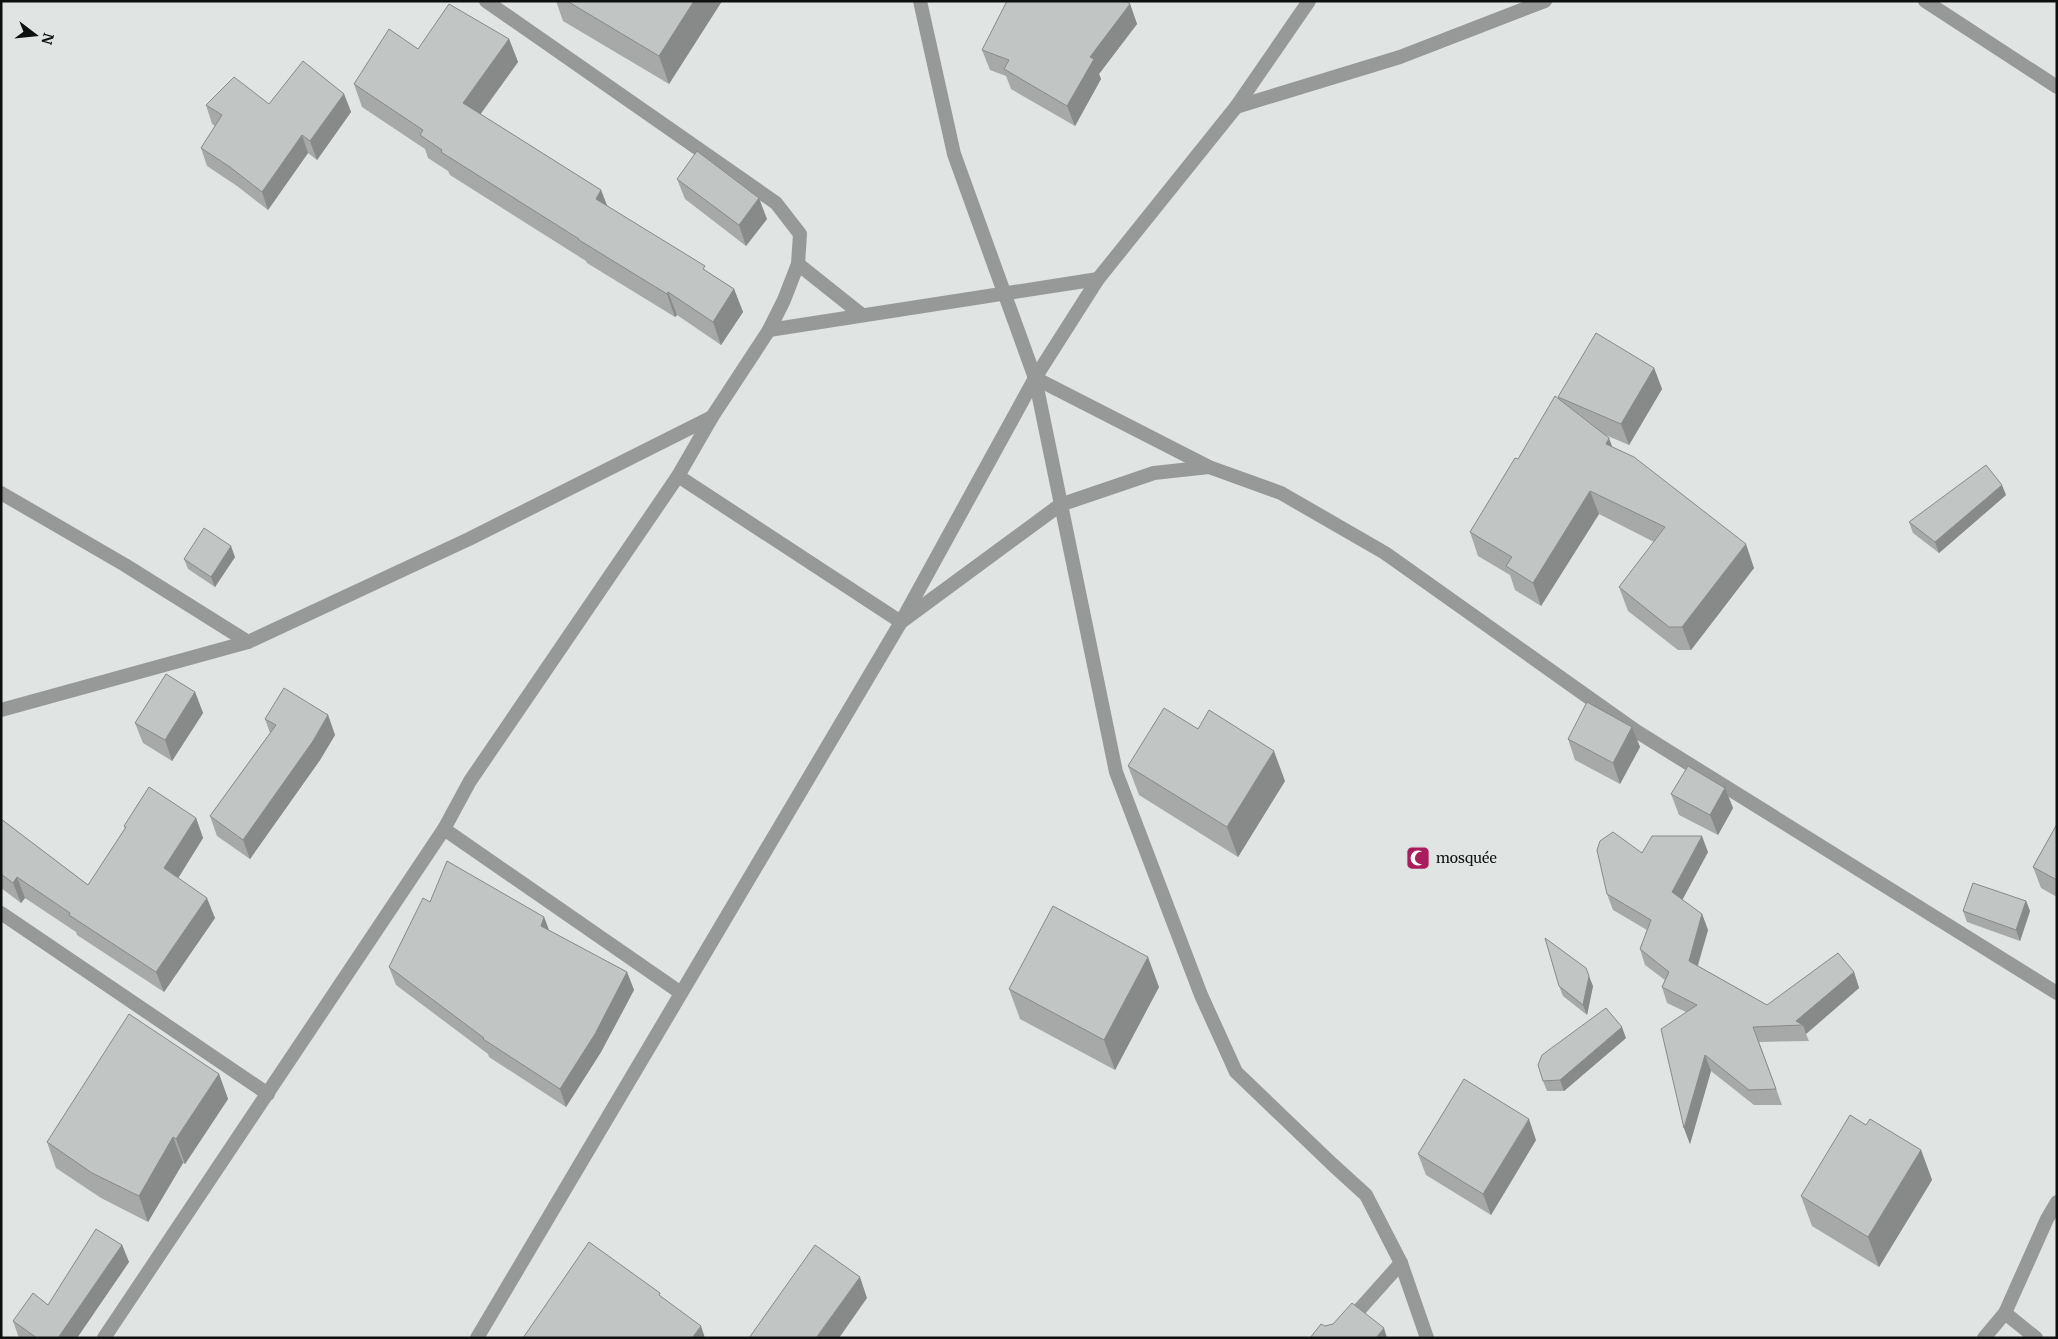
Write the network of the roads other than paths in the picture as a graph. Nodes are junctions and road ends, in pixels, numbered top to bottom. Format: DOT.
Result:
graph roads {
  1 [pos="486,1"];
  2 [pos="920,1"];
  3 [pos="1309,1"];
  4 [pos="1545,1"];
  5 [pos="1925,1"];
  6 [pos="2057,87"];
  7 [pos="1236,107"];
  8 [pos="798,264"];
  9 [pos="1098,279"];
  10 [pos="1003,293"];
  11 [pos="862,315"];
  12 [pos="769,330"];
  13 [pos="1035,378"];
  14 [pos="712,417"];
  15 [pos="1209,467"];
  16 [pos="678,476"];
  17 [pos="1,493"];
  18 [pos="1060,504"];
  19 [pos="901,622"];
  20 [pos="248,642"];
  21 [pos="1,710"];
  22 [pos="444,829"];
  23 [pos="1,913"];
  24 [pos="682,993"];
  25 [pos="2057,993"];
  26 [pos="268,1094"];
  27 [pos="2057,1202"];
  28 [pos="1401,1263"];
  29 [pos="2005,1314"];
  30 [pos="104,1338"];
  31 [pos="477,1338"];
  32 [pos="1334,1338"];
  33 [pos="1427,1338"];
  34 [pos="1984,1338"];
  35 [pos="2036,1338"];
  1 -- 8 [label="street"];
  2 -- 10 [label="street"];
  3 -- 7 [label="street"];
  4 -- 7 [label="street"];
  5 -- 6 [label="street"];
  7 -- 9 [label="street"];
  8 -- 11 [label="street"];
  8 -- 12 [label="street"];
  9 -- 10 [label="street"];
  9 -- 13 [label="street"];
  10 -- 11 [label="street"];
  10 -- 13 [label="street"];
  11 -- 12 [label="street"];
  12 -- 14 [label="street"];
  13 -- 15 [label="street"];
  13 -- 18 [label="street"];
  13 -- 19 [label="street"];
  14 -- 16 [label="street"];
  14 -- 20 [label="street"];
  15 -- 18 [label="street"];
  15 -- 25 [label="street"];
  16 -- 19 [label="street"];
  16 -- 22 [label="street"];
  17 -- 20 [label="street"];
  18 -- 19 [label="street"];
  18 -- 28 [label="street"];
  19 -- 24 [label="street"];
  20 -- 21 [label="street"];
  22 -- 24 [label="street"];
  22 -- 26 [label="street"];
  23 -- 26 [label="street"];
  24 -- 31 [label="street"];
  26 -- 30 [label="street"];
  27 -- 29 [label="street"];
  28 -- 32 [label="street"];
  28 -- 33 [label="street"];
  29 -- 34 [label="street"];
  29 -- 35 [label="street"];
}
